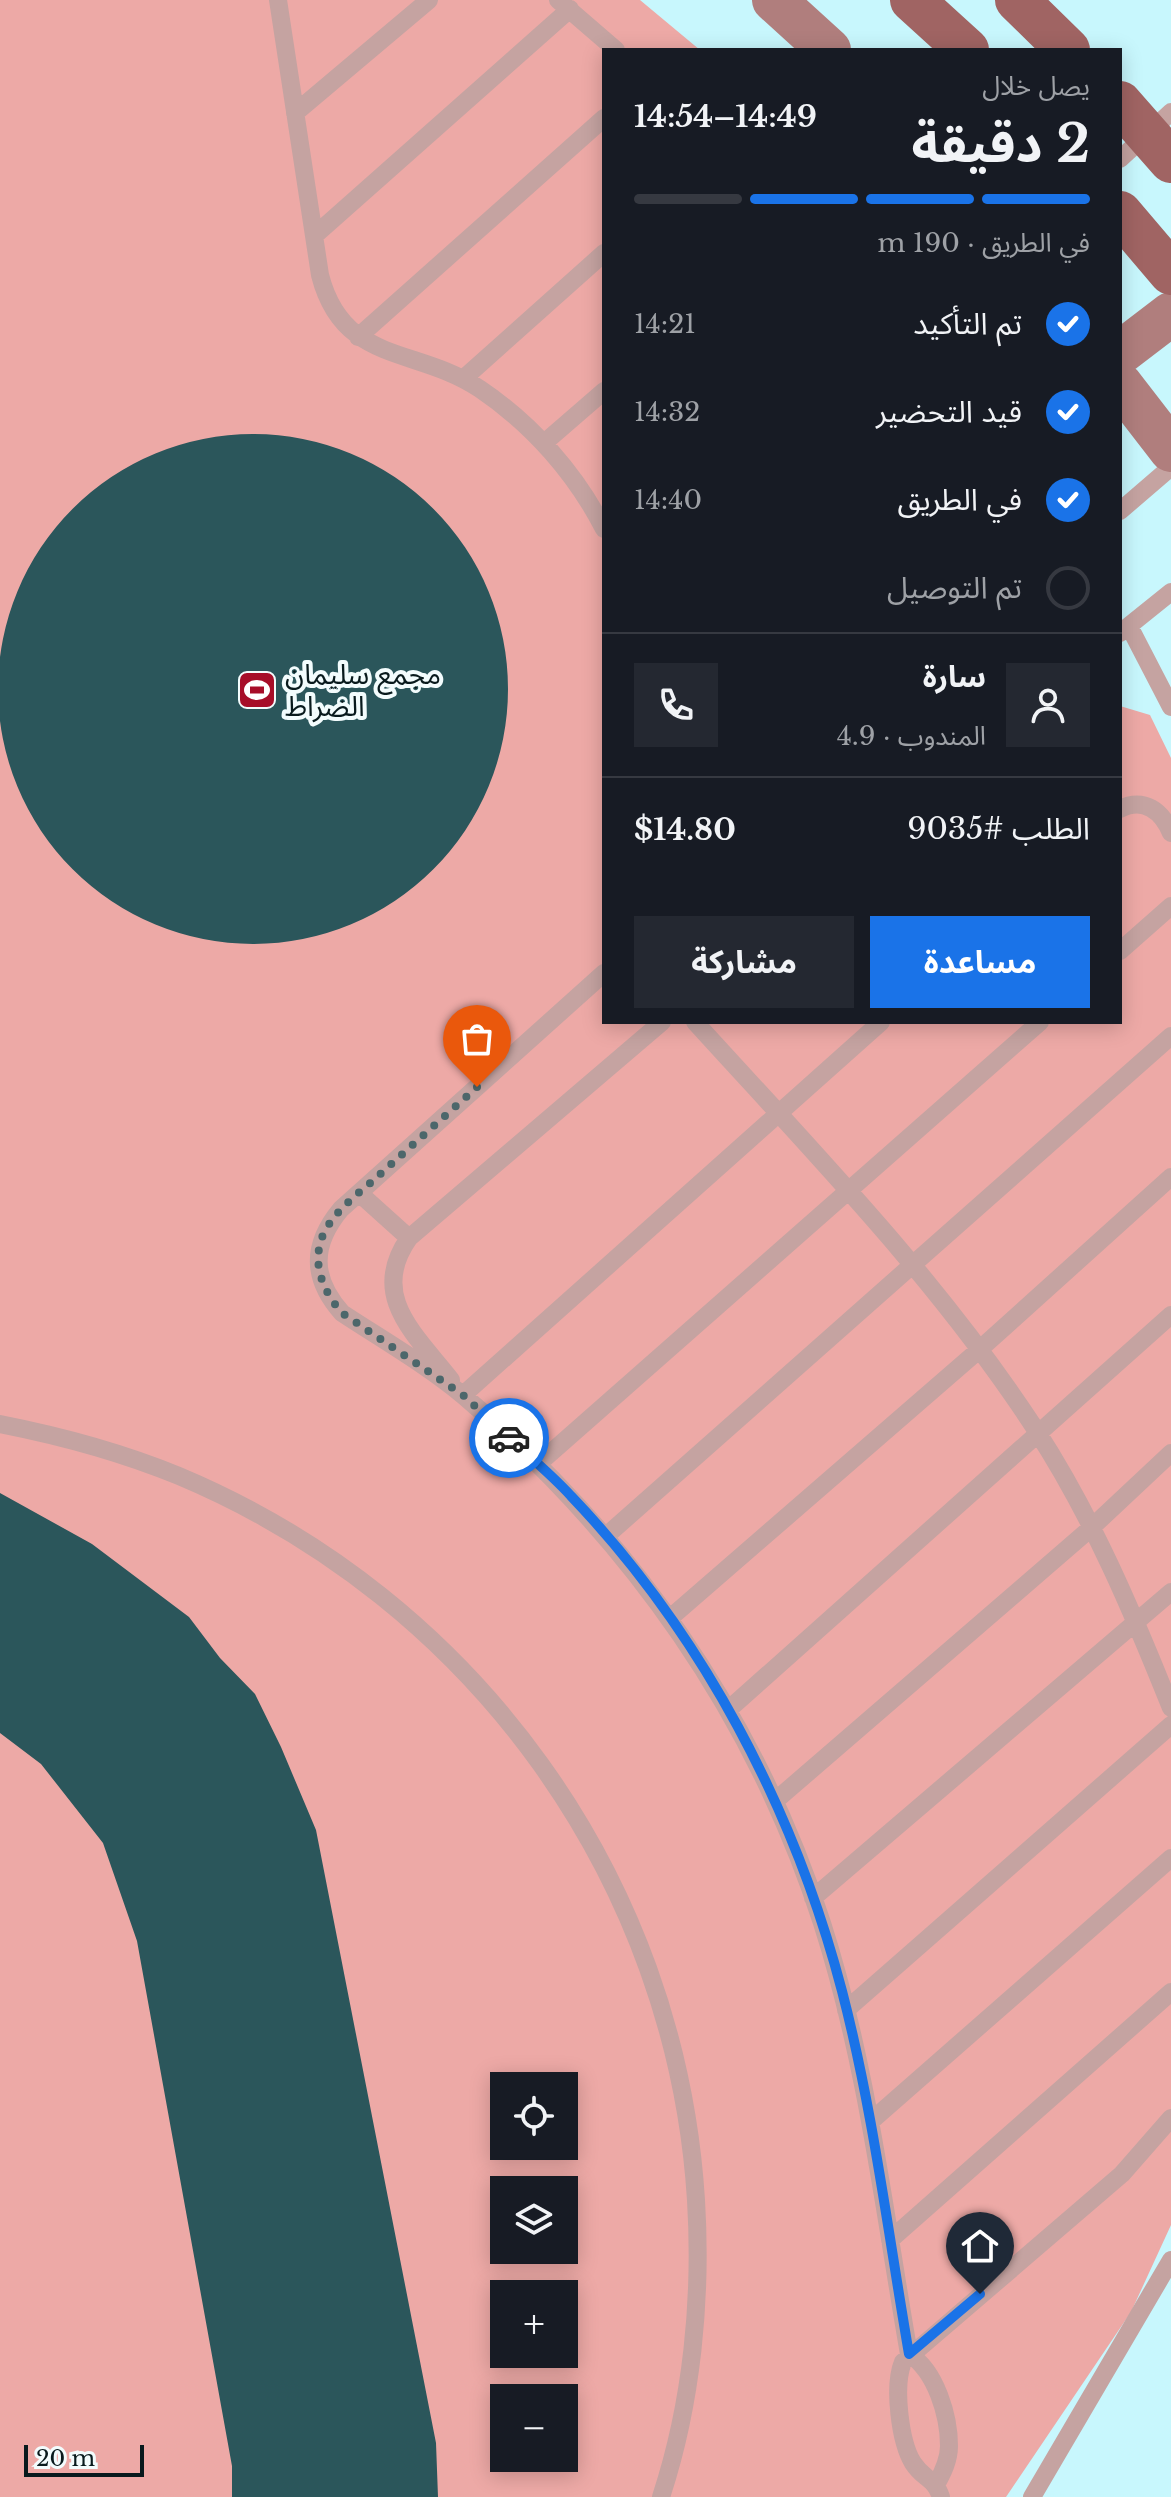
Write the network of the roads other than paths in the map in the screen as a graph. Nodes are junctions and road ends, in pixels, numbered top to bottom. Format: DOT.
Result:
graph roads {
  1 [pos="278,0"];
  2 [pos="429,0"];
  3 [pos="774,0"];
  4 [pos="912,0"];
  5 [pos="1017,0"];
  6 [pos="564,5"];
  7 [pos="614,48"];
  8 [pos="827,48"];
  9 [pos="965,48"];
  10 [pos="1066,48"];
  11 [pos="1122,105"];
  12 [pos="1171,112"];
  13 [pos="295,113"];
  14 [pos="602,120"];
  15 [pos="1122,157"];
  16 [pos="1171,161"];
  17 [pos="1122,215"];
  18 [pos="314,236"];
  19 [pos="602,255"];
  20 [pos="1171,273"];
  21 [pos="1171,314"];
  22 [pos="358,337"];
  23 [pos="1122,351"];
  24 [pos="463,379"];
  25 [pos="602,393"];
  26 [pos="544,443"];
  27 [pos="1171,467"];
  28 [pos="1122,509"];
  29 [pos="602,524"];
  30 [pos="1171,592"];
  31 [pos="1124,630"];
  32 [pos="1171,707"];
  33 [pos="1122,808"];
  34 [pos="1171,833"];
  35 [pos="1171,906"];
  36 [pos="1122,949"];
  37 [pos="601,981"];
  38 [pos="697,1024"];
  39 [pos="879,1024"];
  40 [pos="1038,1024"];
  41 [pos="648,1026"];
  42 [pos="1171,1036"];
  43 [pos="778,1114"];
  44 [pos="1171,1177"];
  45 [pos="848,1192"];
  46 [pos="359,1193"];
  47 [pos="409,1238"];
  48 [pos="914,1265"];
  49 [pos="1171,1315"];
  50 [pos="980,1349"];
  51 [pos="463,1395"];
  52 [pos="0,1424"];
  53 [pos="1037,1433"];
  54 [pos="1171,1453"];
  55 [pos="538,1464"];
  56 [pos="1091,1528"];
  57 [pos="606,1536"];
  58 [pos="1171,1592"];
  59 [pos="670,1618"];
  60 [pos="1137,1622"];
  61 [pos="1171,1708"];
  62 [pos="728,1710"];
  63 [pos="1171,1725"];
  64 [pos="775,1801"];
  65 [pos="1171,1858"];
  66 [pos="813,1898"];
  67 [pos="1171,1992"];
  68 [pos="846,2010"];
  69 [pos="1171,2118"];
  70 [pos="870,2122"];
  71 [pos="890,2240"];
  72 [pos="1171,2260"];
  73 [pos="909,2354"];
  74 [pos="939,2490"];
  75 [pos="661,2497"];
  76 [pos="1032,2497"];
  1 -- 13 [label="lane"];
  2 -- 13 [label="lane"];
  3 -- 8 [label="main road"];
  4 -- 9 [label="main road"];
  5 -- 10 [label="main road"];
  6 -- 7 [label="lane"];
  6 -- 18 [label="lane"];
  11 -- 16 [label="main road, bridge"];
  12 -- 15 [label="lane"];
  13 -- 18 [label="lane"];
  14 -- 22 [label="lane"];
  17 -- 20 [label="main road"];
  18 -- 22 [label="lane"];
  19 -- 24 [label="lane"];
  21 -- 23 [label="main road"];
  22 -- 24 [label="lane"];
  24 -- 26 [label="lane"];
  25 -- 26 [label="lane"];
  26 -- 29 [label="lane"];
  27 -- 28 [label="lane"];
  30 -- 31 [label="lane"];
  31 -- 32 [label="lane"];
  33 -- 34 [label="lane"];
  35 -- 36 [label="lane"];
  37 -- 46 [label="lane"];
  38 -- 43 [label="lane"];
  39 -- 43 [label="lane"];
  40 -- 45 [label="lane"];
  41 -- 47 [label="lane"];
  42 -- 48 [label="lane"];
  43 -- 45 [label="lane"];
  43 -- 51 [label="lane"];
  44 -- 50 [label="lane"];
  45 -- 48 [label="lane"];
  45 -- 55 [label="lane"];
  46 -- 47 [label="lane"];
  46 -- 51 [label="lane"];
  47 -- 51 [label="lane"];
  48 -- 50 [label="lane"];
  48 -- 57 [label="lane"];
  49 -- 53 [label="lane"];
  50 -- 53 [label="lane"];
  50 -- 59 [label="lane"];
  51 -- 55 [label="lane"];
  52 -- 75 [label="lane"];
  53 -- 56 [label="lane"];
  53 -- 62 [label="lane"];
  54 -- 56 [label="lane"];
  55 -- 57 [label="lane"];
  56 -- 60 [label="lane"];
  56 -- 64 [label="lane"];
  57 -- 59 [label="lane"];
  58 -- 60 [label="lane"];
  59 -- 62 [label="lane"];
  60 -- 61 [label="lane"];
  60 -- 66 [label="lane"];
  62 -- 64 [label="lane"];
  63 -- 68 [label="lane"];
  64 -- 66 [label="lane"];
  65 -- 70 [label="lane"];
  66 -- 68 [label="lane"];
  67 -- 71 [label="lane"];
  68 -- 70 [label="lane"];
  69 -- 73 [label="lane"];
  70 -- 71 [label="lane"];
  71 -- 73 [label="lane"];
  72 -- 76 [label="lane"];
  73 -- 74 [label="lane"];
  73 -- 74 [label="lane"];
}
